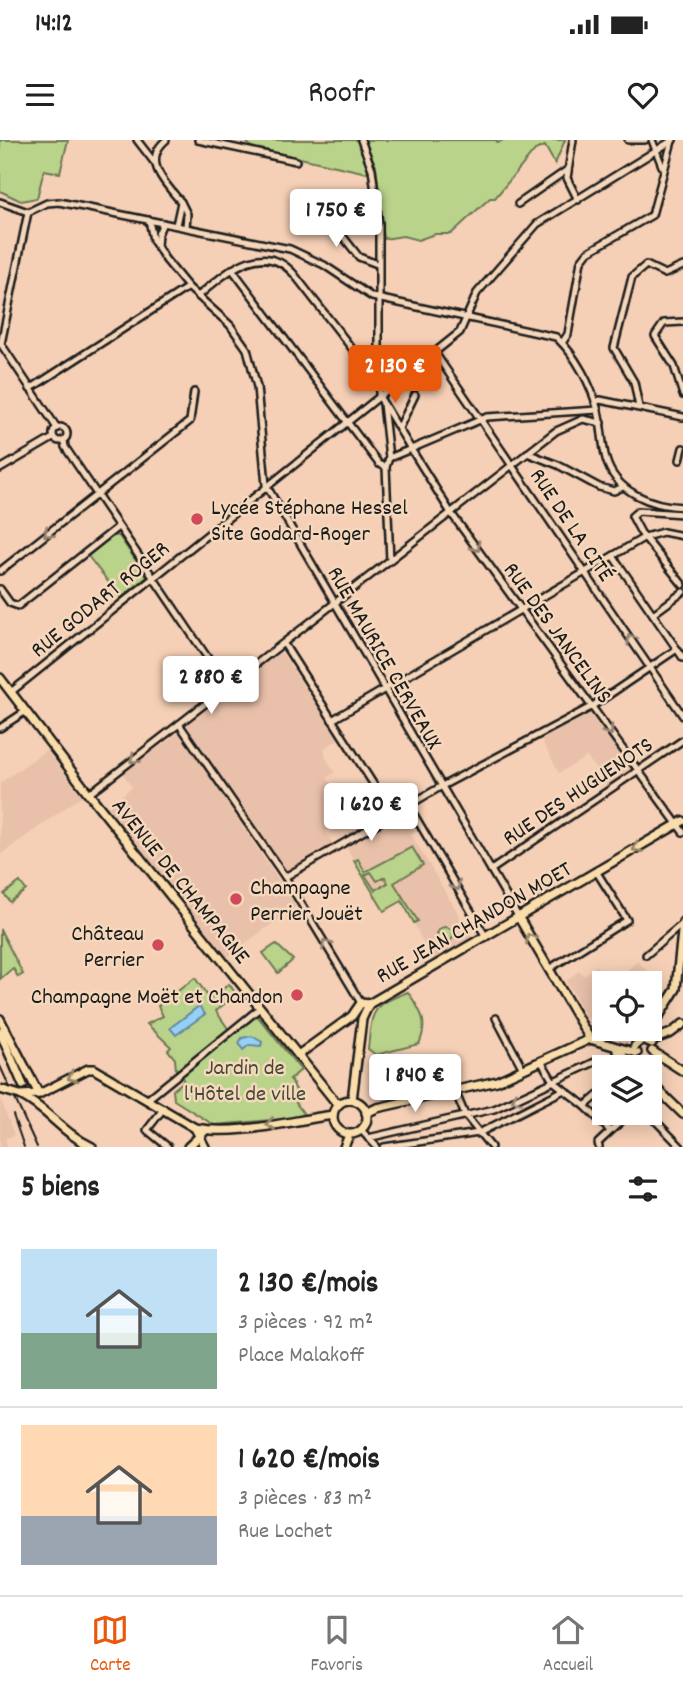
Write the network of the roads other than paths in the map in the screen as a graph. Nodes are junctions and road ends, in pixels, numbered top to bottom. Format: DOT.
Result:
graph roads {
  1 [pos="137,140"];
  2 [pos="166,140"];
  3 [pos="198,140"];
  4 [pos="361,140"];
  5 [pos="573,140"];
  6 [pos="628,140"];
  7 [pos="645,140"];
  8 [pos="652,140"];
  9 [pos="672,140"];
  10 [pos="659,150"];
  11 [pos="668,155"];
  12 [pos="646,158"];
  13 [pos="296,161"];
  14 [pos="154,162"];
  15 [pos="662,166"];
  16 [pos="567,170"];
  17 [pos="664,175"];
  18 [pos="578,200"];
  19 [pos="0,202"];
  20 [pos="181,202"];
  21 [pos="316,202"];
  22 [pos="518,204"];
  23 [pos="28,212"];
  24 [pos="149,220"];
  25 [pos="163,223"];
  26 [pos="176,225"];
  27 [pos="186,227"];
  28 [pos="157,246"];
  29 [pos="377,264"];
  30 [pos="682,266"];
  31 [pos="232,269"];
  32 [pos="188,286"];
  33 [pos="198,296"];
  34 [pos="377,299"];
  35 [pos="466,317"];
  36 [pos="683,322"];
  37 [pos="562,343"];
  38 [pos="435,353"];
  39 [pos="378,382"];
  40 [pos="30,389"];
  41 [pos="194,392"];
  42 [pos="415,395"];
  43 [pos="683,395"];
  44 [pos="379,396"];
  45 [pos="384,402"];
  46 [pos="595,402"];
  47 [pos="639,407"];
  48 [pos="597,410"];
  49 [pos="683,417"];
  50 [pos="481,419"];
  51 [pos="348,421"];
  52 [pos="600,423"];
  53 [pos="57,428"];
  54 [pos="399,428"];
  55 [pos="53,438"];
  56 [pos="64,440"];
  57 [pos="683,448"];
  58 [pos="411,449"];
  59 [pos="527,453"];
  60 [pos="389,457"];
  61 [pos="680,460"];
  62 [pos="512,465"];
  63 [pos="386,467"];
  64 [pos="0,469"];
  65 [pos="266,485"];
  66 [pos="623,487"];
  67 [pos="96,495"];
  68 [pos="683,507"];
  69 [pos="451,513"];
  70 [pos="683,514"];
  71 [pos="118,527"];
  72 [pos="683,536"];
  73 [pos="645,537"];
  74 [pos="613,556"];
  75 [pos="390,561"];
  76 [pos="0,571"];
  77 [pos="585,572"];
  78 [pos="152,577"];
  79 [pos="683,584"];
  80 [pos="0,589"];
  81 [pos="683,592"];
  82 [pos="335,604"];
  83 [pos="521,610"];
  84 [pos="653,614"];
  85 [pos="284,645"];
  86 [pos="677,649"];
  87 [pos="683,658"];
  88 [pos="650,667"];
  89 [pos="0,678"];
  90 [pos="228,688"];
  91 [pos="384,689"];
  92 [pos="11,692"];
  93 [pos="591,707"];
  94 [pos="26,710"];
  95 [pos="683,716"];
  96 [pos="332,720"];
  97 [pos="179,724"];
  98 [pos="0,728"];
  99 [pos="683,740"];
  100 [pos="638,770"];
  101 [pos="442,786"];
  102 [pos="89,794"];
  103 [pos="409,806"];
  104 [pos="393,815"];
  105 [pos="681,826"];
  106 [pos="491,870"];
  107 [pos="596,871"];
  108 [pos="285,877"];
  109 [pos="519,918"];
  110 [pos="682,923"];
  111 [pos="486,937"];
  112 [pos="682,940"];
  113 [pos="646,955"];
  114 [pos="549,969"];
  115 [pos="365,1003"];
  116 [pos="260,1008"];
  117 [pos="662,1011"];
  118 [pos="352,1016"];
  119 [pos="496,1018"];
  120 [pos="0,1019"];
  121 [pos="362,1019"];
  122 [pos="683,1024"];
  123 [pos="0,1032"];
  124 [pos="662,1036"];
  125 [pos="590,1038"];
  126 [pos="641,1041"];
  127 [pos="649,1041"];
  128 [pos="614,1047"];
  129 [pos="637,1051"];
  130 [pos="652,1051"];
  131 [pos="298,1055"];
  132 [pos="622,1055"];
  133 [pos="636,1055"];
  134 [pos="541,1061"];
  135 [pos="592,1064"];
  136 [pos="523,1069"];
  137 [pos="683,1071"];
  138 [pos="31,1079"];
  139 [pos="553,1081"];
  140 [pos="23,1085"];
  141 [pos="0,1089"];
  142 [pos="564,1090"];
  143 [pos="456,1091"];
  144 [pos="39,1094"];
  145 [pos="662,1094"];
  146 [pos="20,1095"];
  147 [pos="148,1098"];
  148 [pos="352,1100"];
  149 [pos="592,1100"];
  150 [pos="37,1104"];
  151 [pos="338,1105"];
  152 [pos="585,1106"];
  153 [pos="164,1108"];
  154 [pos="366,1113"];
  155 [pos="683,1114"];
  156 [pos="42,1115"];
  157 [pos="332,1115"];
  158 [pos="465,1115"];
  159 [pos="617,1125"];
  160 [pos="660,1125"];
  161 [pos="361,1130"];
  162 [pos="201,1131"];
  163 [pos="610,1131"];
  164 [pos="479,1133"];
  165 [pos="349,1135"];
  166 [pos="368,1138"];
  167 [pos="490,1145"];
  168 [pos="682,1146"];
  169 [pos="83,1147"];
  170 [pos="92,1147"];
  171 [pos="168,1147"];
  172 [pos="188,1147"];
  173 [pos="205,1147"];
  174 [pos="344,1147"];
  175 [pos="377,1147"];
  176 [pos="384,1147"];
  177 [pos="480,1147"];
  178 [pos="599,1147"];
  1 -- 14 [label="street"];
  2 -- 14 [label="street"];
  3 -- 13 [label="street"];
  4 -- 29 [label="street"];
  5 -- 16 [label="street"];
  6 -- 7 [label="street"];
  8 -- 10 [label="street"];
  9 -- 10 [label="street, RUE GODART ROGER"];
  9 -- 11 [label="street"];
  10 -- 11 [label="street"];
  10 -- 12 [label="street, RUE GODART ROGER"];
  10 -- 15 [label="street"];
  11 -- 17 [label="street"];
  12 -- 15 [label="street"];
  12 -- 18 [label="street, RUE GODART ROGER"];
  14 -- 20 [label="street"];
  15 -- 17 [label="street"];
  16 -- 18 [label="street"];
  16 -- 22 [label="street"];
  17 -- 37 [label="street"];
  18 -- 35 [label="street, RUE GODART ROGER"];
  19 -- 23 [label="street"];
  20 -- 26 [label="street"];
  20 -- 27 [label="street"];
  21 -- 29 [label="street"];
  23 -- 24 [label="street"];
  23 -- 40 [label="street"];
  24 -- 25 [label="street"];
  24 -- 28 [label="street"];
  25 -- 26 [label="street"];
  25 -- 28 [label="street"];
  26 -- 27 [label="street"];
  27 -- 34 [label="street"];
  28 -- 32 [label="street"];
  29 -- 34 [label="street"];
  30 -- 47 [label="street"];
  31 -- 33 [label="street"];
  31 -- 39 [label="street"];
  31 -- 51 [label="street"];
  32 -- 33 [label="street"];
  32 -- 40 [label="street"];
  33 -- 65 [label="street"];
  34 -- 35 [label="street"];
  34 -- 39 [label="street"];
  35 -- 37 [label="street"];
  35 -- 38 [label="street, RUE GODART ROGER"];
  36 -- 43 [label="street"];
  37 -- 46 [label="street"];
  38 -- 44 [label="street, RUE GODART ROGER"];
  38 -- 50 [label="street, RUE DE LA CITÉ"];
  39 -- 44 [label="street"];
  40 -- 53 [label="street"];
  41 -- 67 [label="street"];
  42 -- 54 [label="street"];
  44 -- 45 [label="street, RUE DES JANCELINS"];
  44 -- 51 [label="street, RUE GODART ROGER"];
  45 -- 54 [label="street, RUE DES JANCELINS"];
  45 -- 60 [label="street"];
  46 -- 47 [label="street"];
  46 -- 48 [label="street"];
  47 -- 49 [label="street"];
  48 -- 50 [label="street"];
  48 -- 52 [label="street"];
  50 -- 58 [label="street"];
  50 -- 62 [label="street, RUE DE LA CITÉ"];
  51 -- 63 [label="street"];
  51 -- 65 [label="street, RUE GODART ROGER"];
  52 -- 59 [label="street"];
  52 -- 66 [label="street"];
  53 -- 55 [label="street"];
  53 -- 56 [label="street"];
  54 -- 58 [label="street, RUE DES JANCELINS"];
  55 -- 56 [label="street"];
  55 -- 64 [label="street"];
  56 -- 67 [label="street"];
  57 -- 61 [label="street"];
  58 -- 60 [label="street"];
  58 -- 69 [label="street, RUE DES JANCELINS"];
  59 -- 62 [label="street"];
  59 -- 66 [label="street"];
  60 -- 63 [label="street"];
  62 -- 69 [label="street"];
  62 -- 77 [label="street, RUE DE LA CITÉ"];
  63 -- 75 [label="street"];
  65 -- 78 [label="street, RUE GODART ROGER"];
  65 -- 82 [label="street, RUE MAURICE CERVEAUX"];
  66 -- 68 [label="street"];
  67 -- 71 [label="street"];
  67 -- 76 [label="street, one-way"];
  69 -- 75 [label="street"];
  69 -- 83 [label="street, RUE DES JANCELINS, one-way"];
  70 -- 73 [label="street"];
  71 -- 78 [label="street"];
  71 -- 80 [label="street"];
  72 -- 73 [label="street"];
  73 -- 74 [label="street"];
  73 -- 79 [label="street"];
  74 -- 77 [label="street"];
  74 -- 84 [label="street"];
  75 -- 82 [label="street"];
  77 -- 83 [label="street"];
  88 -- 77 [label="street, RUE DE LA CITÉ, one-way"];
  78 -- 90 [label="street"];
  78 -- 92 [label="street, RUE GODART ROGER"];
  81 -- 84 [label="street"];
  82 -- 85 [label="street"];
  82 -- 91 [label="street, RUE MAURICE CERVEAUX"];
  83 -- 91 [label="street"];
  83 -- 93 [label="street, RUE DES JANCELINS"];
  84 -- 86 [label="street"];
  85 -- 90 [label="street"];
  85 -- 96 [label="street"];
  86 -- 87 [label="street"];
  86 -- 88 [label="street"];
  88 -- 93 [label="street"];
  88 -- 95 [label="street, RUE DE LA CITÉ"];
  89 -- 92 [label="main road, AVENUE DE CHAMPAGNE"];
  90 -- 97 [label="street"];
  91 -- 96 [label="street"];
  91 -- 101 [label="street, RUE MAURICE CERVEAUX"];
  92 -- 94 [label="main road, AVENUE DE CHAMPAGNE"];
  93 -- 100 [label="street, RUE DES JANCELINS, one-way"];
  93 -- 101 [label="street"];
  94 -- 98 [label="street"];
  94 -- 102 [label="main road, AVENUE DE CHAMPAGNE"];
  96 -- 104 [label="street"];
  97 -- 102 [label="street, one-way"];
  97 -- 108 [label="street"];
  99 -- 100 [label="street, RUE DES HUGUENOTS"];
  100 -- 105 [label="street, RUE DES JANCELINS"];
  100 -- 106 [label="street, RUE DES HUGUENOTS"];
  101 -- 103 [label="street"];
  101 -- 106 [label="street, RUE MAURICE CERVEAUX"];
  102 -- 116 [label="main road, AVENUE DE CHAMPAGNE"];
  103 -- 104 [label="street"];
  103 -- 111 [label="street, one-way"];
  104 -- 108 [label="street"];
  105 -- 107 [label="main road, RUE JEAN CHANDON MOET, one-way"];
  106 -- 109 [label="street, RUE MAURICE CERVEAUX"];
  107 -- 109 [label="main road, RUE JEAN CHANDON MOET"];
  107 -- 114 [label="street"];
  115 -- 108 [label="street, one-way"];
  109 -- 111 [label="main road, RUE JEAN CHANDON MOET"];
  114 -- 109 [label="main road, one-way"];
  110 -- 112 [label="main road"];
  110 -- 113 [label="street"];
  111 -- 115 [label="main road, RUE JEAN CHANDON MOET"];
  112 -- 117 [label="main road"];
  114 -- 125 [label="main road"];
  115 -- 118 [label="main road, RUE JEAN CHANDON MOET"];
  115 -- 121 [label="main road"];
  116 -- 131 [label="main road, AVENUE DE CHAMPAGNE"];
  116 -- 147 [label="street"];
  118 -- 121 [label="main road"];
  118 -- 131 [label="main road, RUE JEAN CHANDON MOET"];
  119 -- 136 [label="street"];
  120 -- 138 [label="main road"];
  121 -- 148 [label="main road"];
  122 -- 124 [label="main road"];
  123 -- 140 [label="main road"];
  125 -- 128 [label="main road"];
  125 -- 134 [label="main road"];
  126 -- 129 [label="main road"];
  127 -- 130 [label="main road"];
  128 -- 129 [label="main road"];
  128 -- 132 [label="main road"];
  129 -- 130 [label="main road"];
  129 -- 133 [label="main road"];
  130 -- 137 [label="main road"];
  131 -- 151 [label="main road, AVENUE DE CHAMPAGNE"];
  134 -- 136 [label="main road"];
  134 -- 139 [label="street"];
  135 -- 139 [label="street"];
  136 -- 143 [label="main road"];
  138 -- 144 [label="main road"];
  138 -- 146 [label="main road"];
  139 -- 142 [label="street"];
  139 -- 158 [label="street, one-way"];
  141 -- 146 [label="main road, bridge"];
  142 -- 152 [label="street"];
  142 -- 164 [label="street"];
  143 -- 154 [label="main road"];
  143 -- 158 [label="street"];
  144 -- 146 [label="main road"];
  147 -- 144 [label="main road, one-way"];
  144 -- 150 [label="main road"];
  145 -- 155 [label="main road"];
  146 -- 150 [label="main road"];
  147 -- 153 [label="main road"];
  148 -- 151 [label="main road"];
  148 -- 154 [label="main road"];
  149 -- 152 [label="street"];
  150 -- 170 [label="main road"];
  151 -- 157 [label="main road"];
  152 -- 163 [label="street"];
  153 -- 162 [label="main road"];
  153 -- 171 [label="street"];
  154 -- 161 [label="main road"];
  156 -- 169 [label="main road"];
  157 -- 162 [label="main road, one-way"];
  157 -- 165 [label="main road"];
  158 -- 164 [label="street"];
  158 -- 166 [label="street"];
  159 -- 163 [label="street"];
  160 -- 168 [label="street"];
  161 -- 165 [label="main road"];
  161 -- 166 [label="street"];
  162 -- 172 [label="main road"];
  162 -- 173 [label="main road"];
  163 -- 178 [label="street"];
  164 -- 167 [label="street"];
  164 -- 176 [label="street"];
  165 -- 174 [label="main road"];
  166 -- 175 [label="street"];
  167 -- 177 [label="street"];
}
